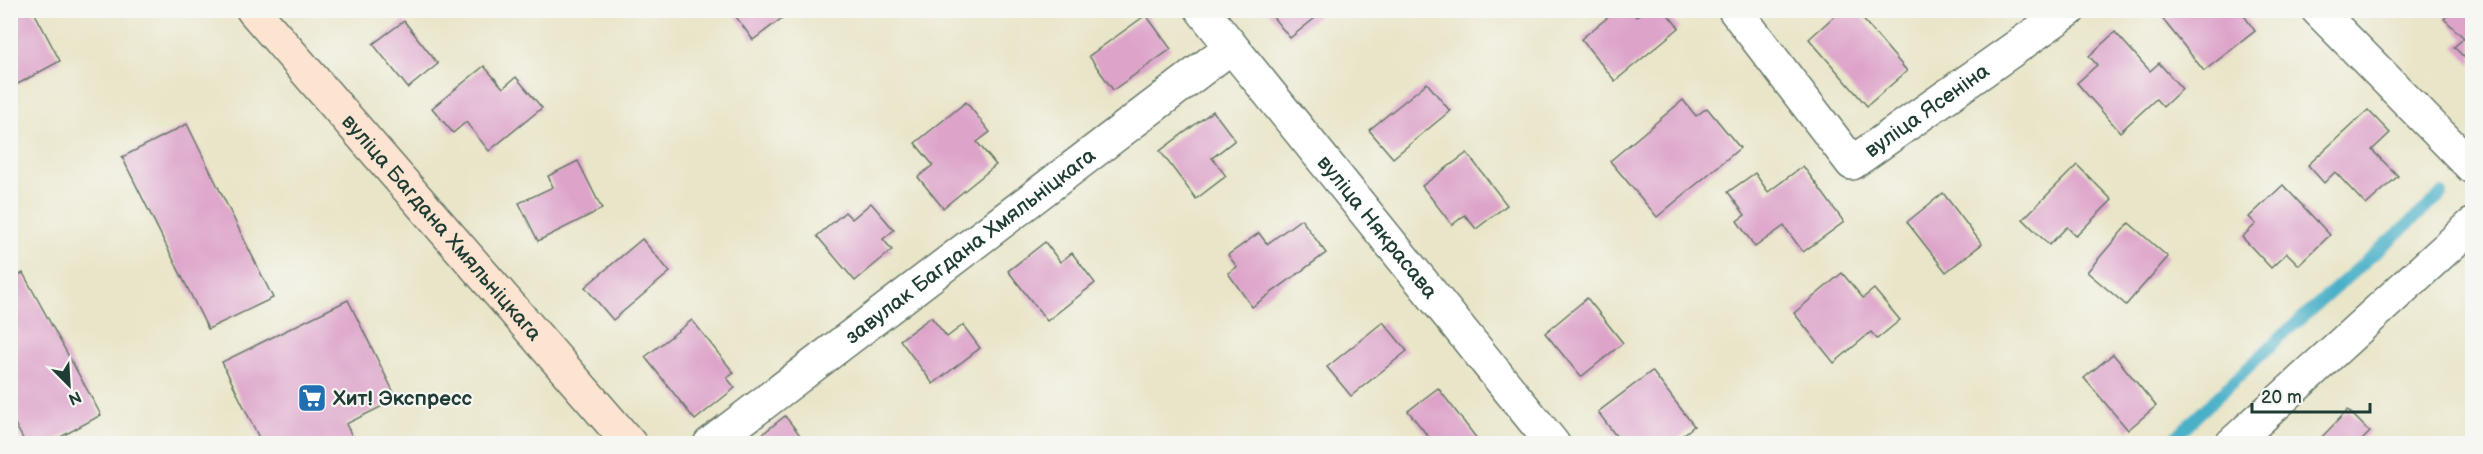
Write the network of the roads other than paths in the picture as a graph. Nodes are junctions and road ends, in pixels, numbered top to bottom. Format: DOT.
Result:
graph roads {
  1 [pos="253,10"];
  2 [pos="1202,10"];
  3 [pos="1735,10"];
  4 [pos="2069,10"];
  5 [pos="2318,10"];
  6 [pos="1231,47"];
  7 [pos="2472,167"];
  8 [pos="2472,225"];
  9 [pos="630,444"];
  10 [pos="710,444"];
  11 [pos="1553,444"];
  12 [pos="2232,444"];
  1 -- 9 [label="street, вуліца Багдана Хмяльніцкага"];
  2 -- 6 [label="street, вуліца Някрасава"];
  3 -- 4 [label="street, вуліца Ясеніна"];
  5 -- 7 [label="street"];
  6 -- 10 [label="street, завулак Багдана Хмяльніцкага"];
  6 -- 11 [label="street, вуліца Някрасава"];
  8 -- 12 [label="street"];
}
